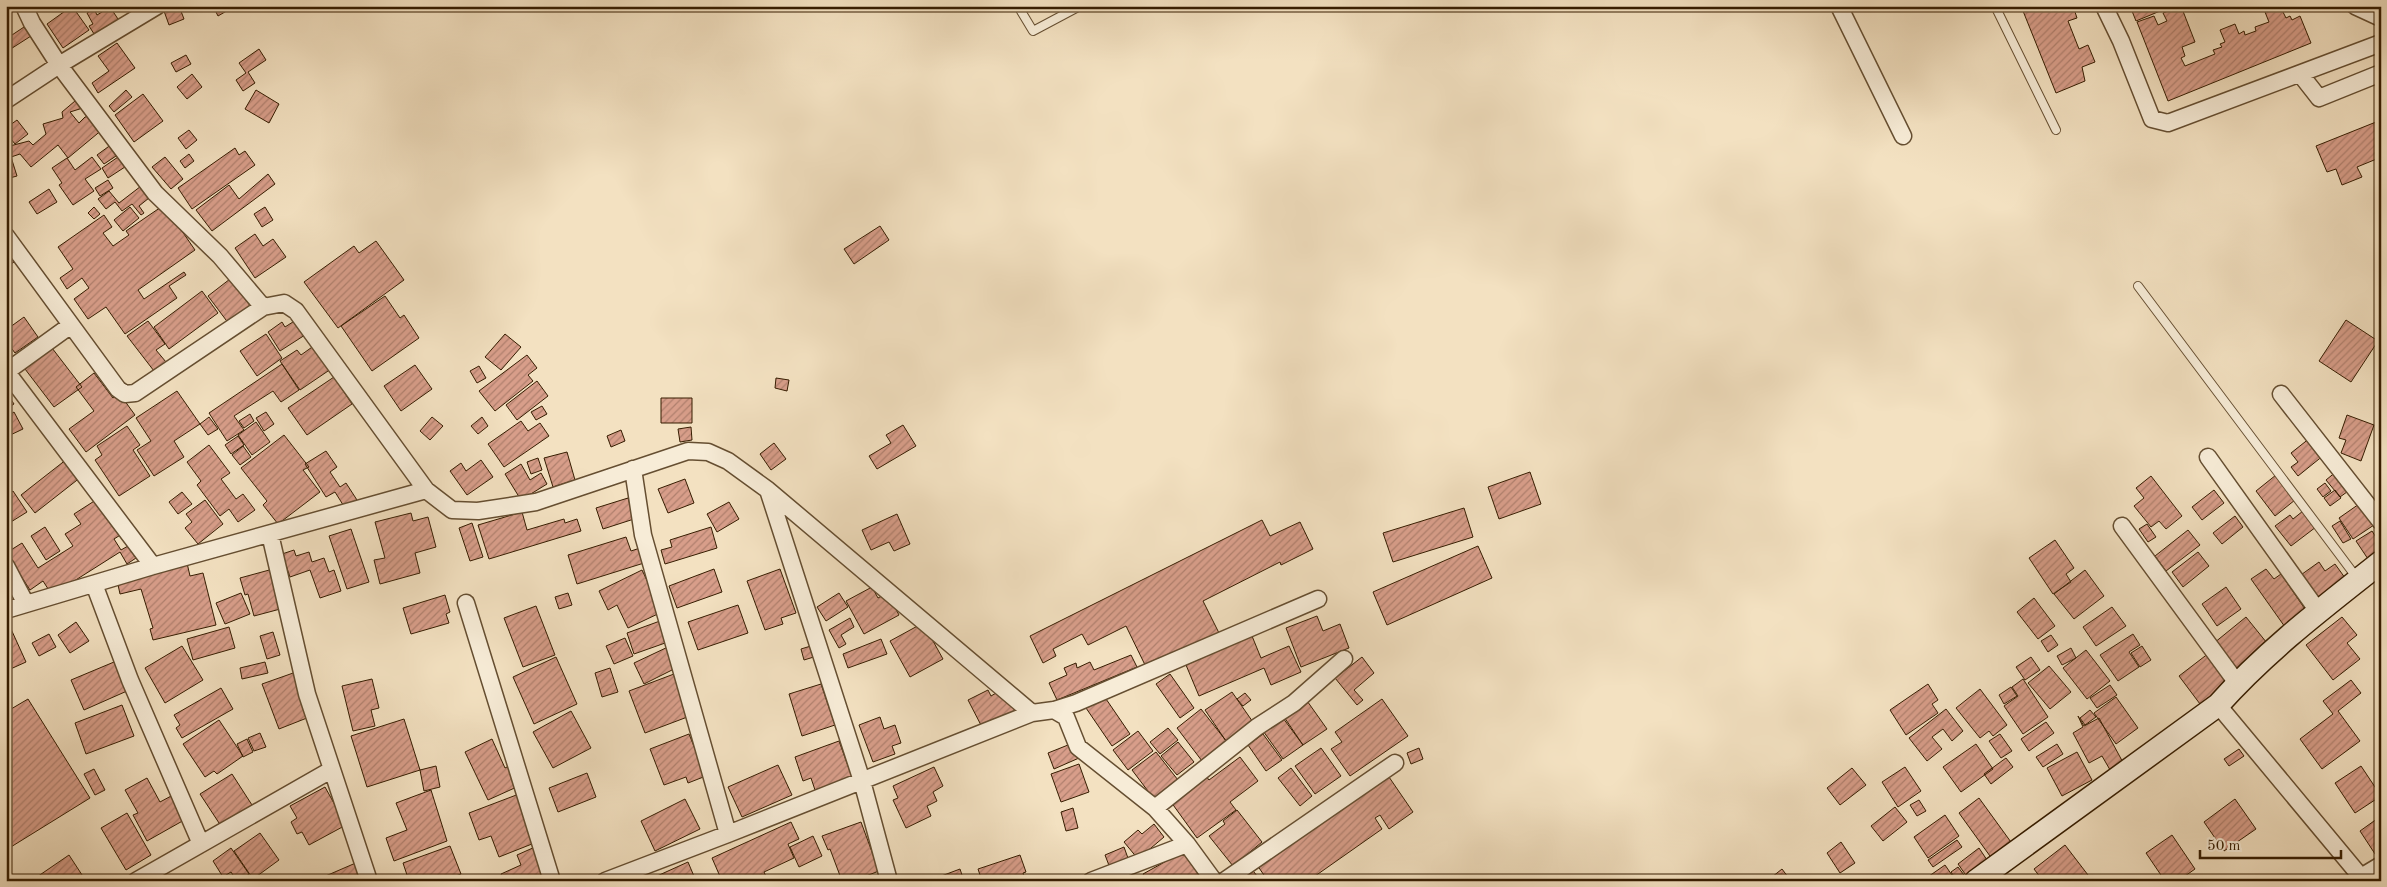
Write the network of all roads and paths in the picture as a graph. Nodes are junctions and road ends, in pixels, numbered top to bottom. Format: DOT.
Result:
graph roads {
  1 [pos="24,6"];
  2 [pos="156,6"];
  3 [pos="1018,6"];
  4 [pos="1080,6"];
  5 [pos="1995,6"];
  6 [pos="2104,6"];
  7 [pos="2355,6"];
  8 [pos="1844,8"];
  9 [pos="2381,18"];
  10 [pos="2381,43"];
  11 [pos="59,65"];
  12 [pos="2381,73"];
  13 [pos="2301,74"];
  14 [pos="6,100"];
  15 [pos="2056,130"];
  16 [pos="1903,136"];
  17 [pos="6,236"];
  18 [pos="2138,286"];
  19 [pos="263,307"];
  20 [pos="71,325"];
  21 [pos="6,372"];
  22 [pos="2281,394"];
  23 [pos="2208,457"];
  24 [pos="633,470"];
  25 [pos="426,490"];
  26 [pos="768,490"];
  27 [pos="2381,522"];
  28 [pos="2122,526"];
  29 [pos="270,534"];
  30 [pos="2381,562"];
  31 [pos="6,566"];
  32 [pos="153,566"];
  33 [pos="2358,580"];
  34 [pos="94,584"];
  35 [pos="1318,599"];
  36 [pos="466,603"];
  37 [pos="26,604"];
  38 [pos="6,610"];
  39 [pos="2318,611"];
  40 [pos="1344,659"];
  41 [pos="2238,683"];
  42 [pos="2218,705"];
  43 [pos="1054,710"];
  44 [pos="1032,713"];
  45 [pos="1395,763"];
  46 [pos="331,770"];
  47 [pos="862,781"];
  48 [pos="1155,808"];
  49 [pos="728,834"];
  50 [pos="201,844"];
  51 [pos="1188,844"];
  52 [pos="2381,865"];
  53 [pos="136,881"];
  54 [pos="368,881"];
  55 [pos="552,881"];
  56 [pos="605,881"];
  57 [pos="889,881"];
  58 [pos="1091,881"];
  59 [pos="1214,881"];
  60 [pos="1224,881"];
  61 [pos="1976,881"];
  1 -- 11 [label="street"];
  2 -- 11 [label="street"];
  3 -- 4 [label="lane"];
  5 -- 15 [label="lane"];
  6 -- 13 [label="street"];
  7 -- 9 [label="street"];
  8 -- 16 [label="street"];
  10 -- 13 [label="street"];
  11 -- 14 [label="street"];
  11 -- 19 [label="street"];
  12 -- 13 [label="street"];
  17 -- 20 [label="street"];
  18 -- 33 [label="lane"];
  19 -- 20 [label="street"];
  19 -- 25 [label="street"];
  20 -- 21 [label="street"];
  21 -- 32 [label="street"];
  22 -- 27 [label="street"];
  23 -- 39 [label="street"];
  24 -- 25 [label="street"];
  24 -- 26 [label="street"];
  24 -- 49 [label="street"];
  25 -- 29 [label="street"];
  26 -- 44 [label="street"];
  26 -- 47 [label="street"];
  28 -- 41 [label="street"];
  29 -- 32 [label="street"];
  29 -- 46 [label="street"];
  30 -- 33 [label="street"];
  31 -- 37 [label="street"];
  32 -- 34 [label="street"];
  33 -- 39 [label="street"];
  34 -- 37 [label="street"];
  34 -- 50 [label="street"];
  35 -- 43 [label="street"];
  36 -- 55 [label="street"];
  37 -- 38 [label="street"];
  39 -- 41 [label="street"];
  40 -- 48 [label="street"];
  41 -- 42 [label="street"];
  42 -- 52 [label="street"];
  42 -- 61 [label="street"];
  43 -- 44 [label="street"];
  43 -- 48 [label="street"];
  44 -- 47 [label="street"];
  45 -- 60 [label="street"];
  46 -- 50 [label="street"];
  46 -- 54 [label="street"];
  47 -- 49 [label="street"];
  47 -- 57 [label="street"];
  48 -- 51 [label="street"];
  49 -- 56 [label="street"];
  50 -- 53 [label="street"];
  51 -- 58 [label="street"];
  51 -- 59 [label="street"];
}
